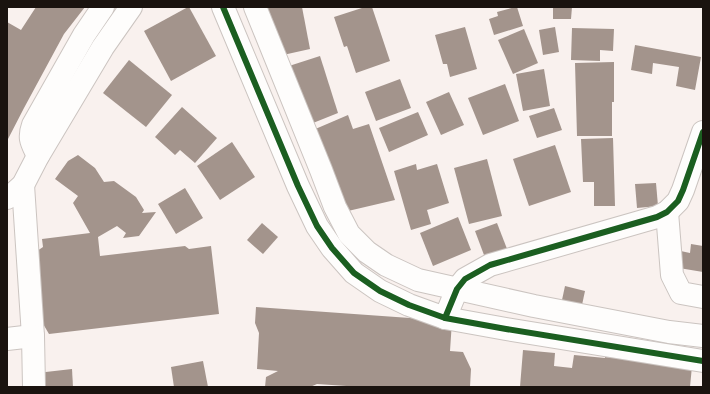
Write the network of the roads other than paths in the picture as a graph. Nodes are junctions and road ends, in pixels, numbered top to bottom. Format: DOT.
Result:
graph roads {
  1 [pos="103,7"];
  2 [pos="131,7"];
  3 [pos="223,7"];
  4 [pos="255,7"];
  5 [pos="703,132"];
  6 [pos="697,172"];
  7 [pos="21,178"];
  8 [pos="667,212"];
  9 [pos="349,234"];
  10 [pos="332,248"];
  11 [pos="458,289"];
  12 [pos="703,297"];
  13 [pos="445,318"];
  14 [pos="33,336"];
  15 [pos="703,336"];
  16 [pos="7,339"];
  17 [pos="703,361"];
  18 [pos="34,387"];
  1 -- 7 [label="street"];
  2 -- 7 [label="street"];
  3 -- 10 [label="street"];
  4 -- 9 [label="street"];
  5 -- 6 [label="street"];
  6 -- 8 [label="street"];
  7 -- 14 [label="street"];
  8 -- 11 [label="street"];
  8 -- 12 [label="street"];
  9 -- 10 [label="street"];
  9 -- 11 [label="street"];
  10 -- 13 [label="street"];
  11 -- 13 [label="street"];
  11 -- 15 [label="street"];
  13 -- 17 [label="street"];
  14 -- 16 [label="street"];
  14 -- 18 [label="street"];
}
